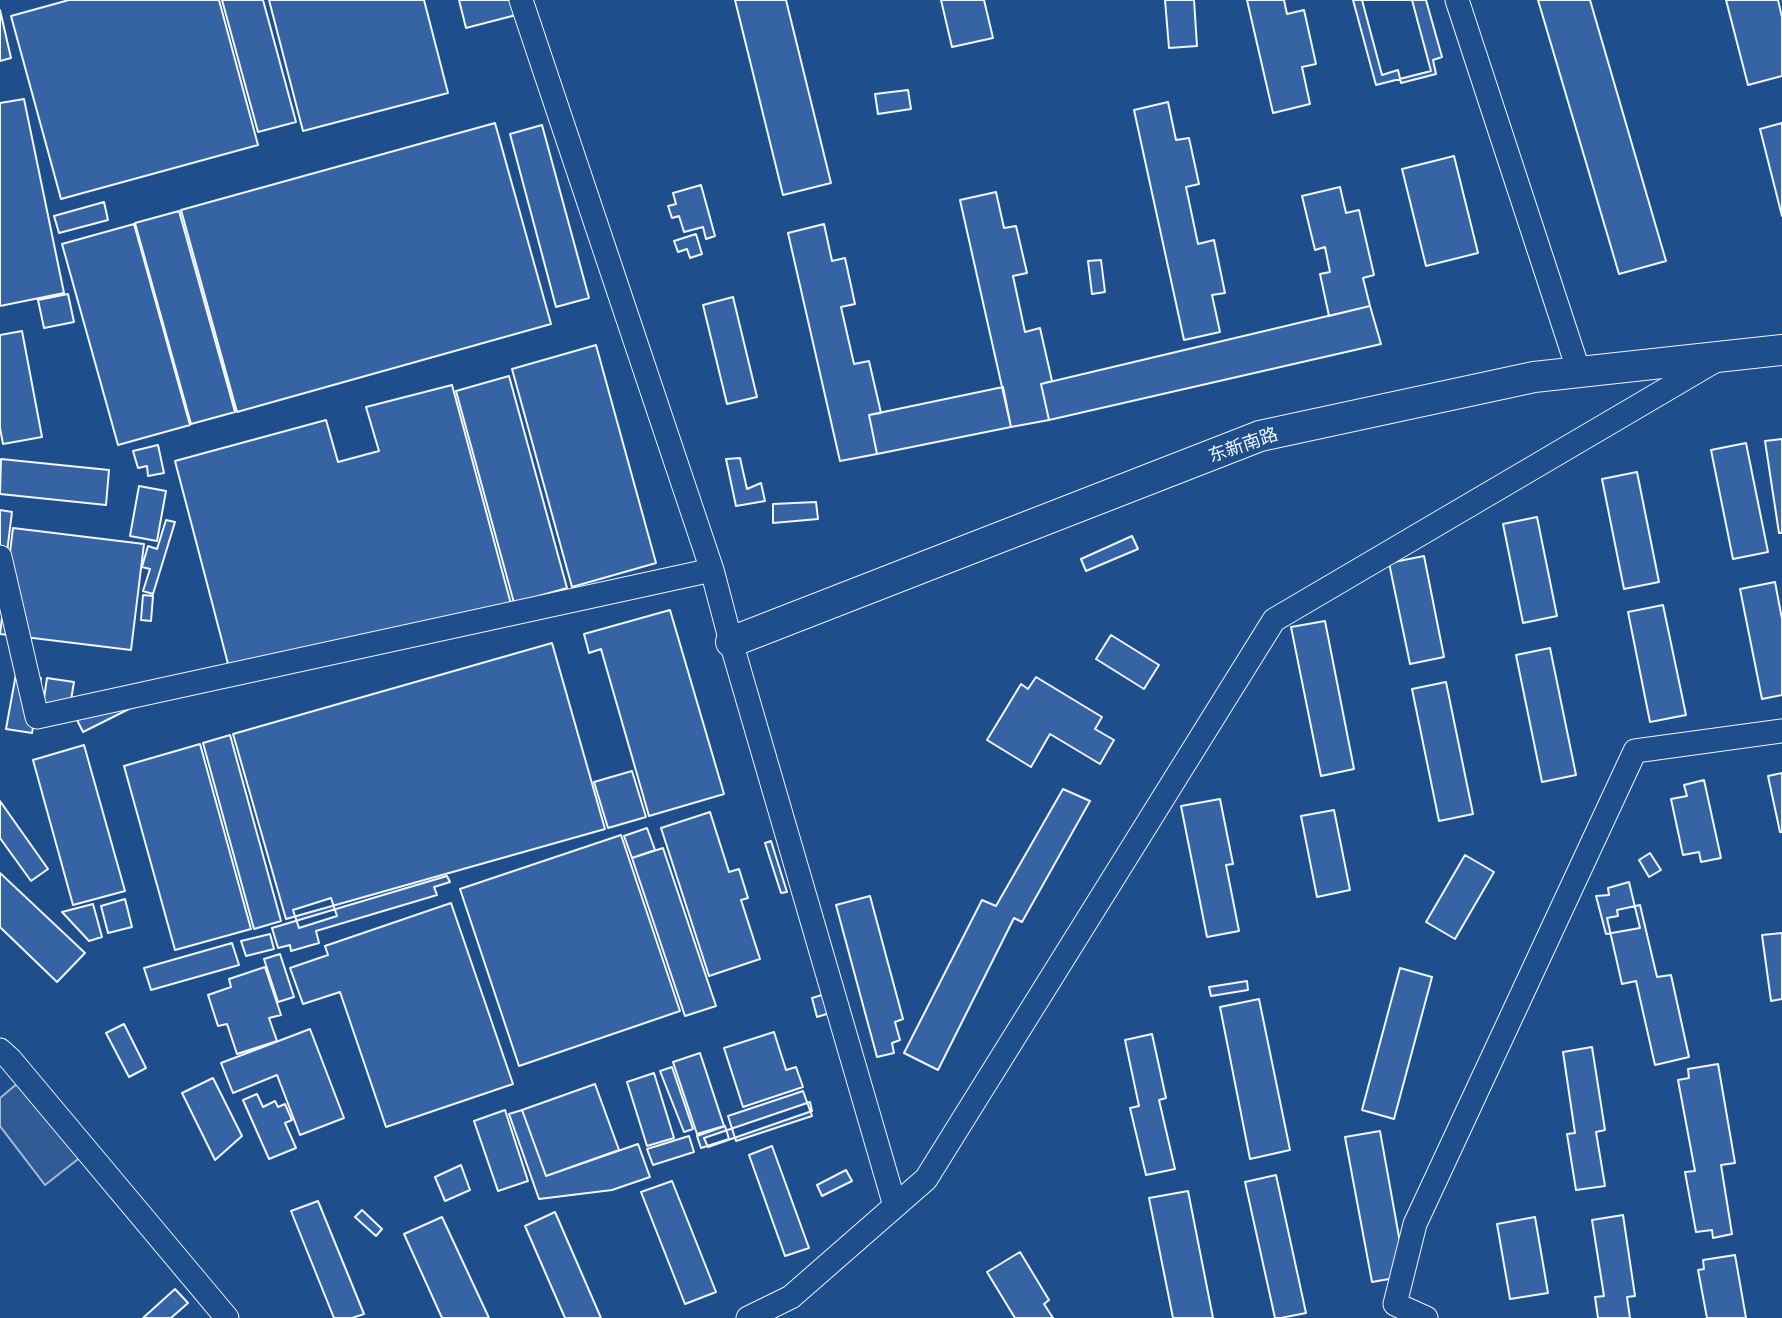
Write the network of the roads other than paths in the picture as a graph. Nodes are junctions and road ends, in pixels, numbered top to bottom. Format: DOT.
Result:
graph roads {
  1 [pos="521,0"];
  2 [pos="1457,0"];
  3 [pos="1782,350"];
  4 [pos="1722,357"];
  5 [pos="1579,372"];
  6 [pos="0,557"];
  7 [pos="712,570"];
  8 [pos="731,642"];
  9 [pos="1782,731"];
  10 [pos="0,1051"];
  11 [pos="895,1206"];
  12 [pos="227,1318"];
  13 [pos="748,1318"];
  14 [pos="1426,1318"];
  1 -- 7 [label="street"];
  2 -- 5 [label="street"];
  3 -- 4 [label="main road, 东新南路"];
  4 -- 5 [label="main road, 东新南路"];
  4 -- 11 [label="street"];
  5 -- 8 [label="main road, 东新南路"];
  6 -- 7 [label="street"];
  7 -- 8 [label="street"];
  8 -- 11 [label="street"];
  9 -- 14 [label="street"];
  10 -- 12 [label="street"];
  11 -- 13 [label="street"];
}
